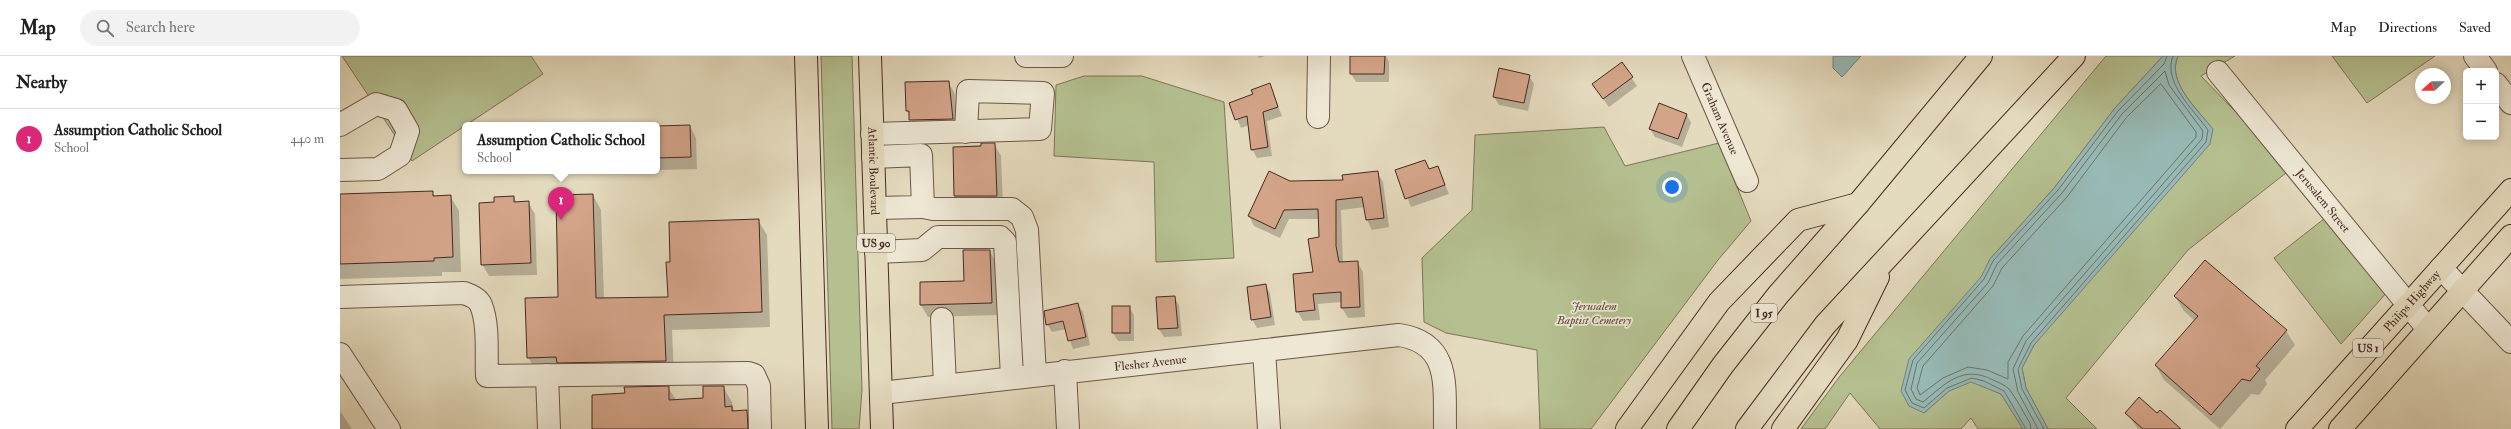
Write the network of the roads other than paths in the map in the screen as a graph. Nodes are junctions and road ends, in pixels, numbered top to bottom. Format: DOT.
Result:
graph roads {
  1 [pos="806,56"];
  2 [pos="870,56"];
  3 [pos="1026,56"];
  4 [pos="1062,56"];
  5 [pos="1319,56"];
  6 [pos="1693,56"];
  7 [pos="1981,56"];
  8 [pos="2074,56"];
  9 [pos="2475,56"];
  10 [pos="2484,68"];
  11 [pos="2218,72"];
  12 [pos="1318,117"];
  13 [pos="340,125"];
  14 [pos="966,132"];
  15 [pos="872,134"];
  16 [pos="873,157"];
  17 [pos="340,170"];
  18 [pos="1747,181"];
  19 [pos="2511,190"];
  20 [pos="1858,204"];
  21 [pos="923,207"];
  22 [pos="874,208"];
  23 [pos="2511,236"];
  24 [pos="876,252"];
  25 [pos="1889,254"];
  26 [pos="2441,268"];
  27 [pos="2463,289"];
  28 [pos="340,297"];
  29 [pos="2408,303"];
  30 [pos="942,319"];
  31 [pos="2428,329"];
  32 [pos="2511,342"];
  33 [pos="1264,350"];
  34 [pos="340,354"];
  35 [pos="1065,371"];
  36 [pos="547,375"];
  37 [pos="1036,375"];
  38 [pos="1012,377"];
  39 [pos="945,385"];
  40 [pos="881,393"];
  41 [pos="389,429"];
  42 [pos="549,429"];
  43 [pos="760,429"];
  44 [pos="817,429"];
  45 [pos="882,429"];
  46 [pos="1068,429"];
  47 [pos="1268,429"];
  48 [pos="1445,429"];
  49 [pos="1627,429"];
  50 [pos="1678,429"];
  51 [pos="1747,429"];
  52 [pos="1783,429"];
  53 [pos="2297,429"];
  54 [pos="2340,429"];
  1 -- 44 [label="main road"];
  2 -- 15 [label="main road, Atlantic Boulevard / US 90"];
  3 -- 4 [label="street"];
  5 -- 12 [label="street"];
  6 -- 18 [label="street, Graham Avenue"];
  7 -- 20 [label="main road, I 95"];
  8 -- 25 [label="main road"];
  9 -- 10 [label="street"];
  11 -- 29 [label="street, Jerusalem Street"];
  13 -- 17 [label="street"];
  14 -- 15 [label="street"];
  15 -- 16 [label="main road, Atlantic Boulevard / US 90"];
  16 -- 21 [label="street"];
  16 -- 22 [label="main road, Atlantic Boulevard / US 90"];
  19 -- 26 [label="main road, Philips Highway / US 1"];
  20 -- 49 [label="main road"];
  20 -- 50 [label="main road, I 95"];
  21 -- 22 [label="street"];
  21 -- 37 [label="street"];
  22 -- 24 [label="main road, Atlantic Boulevard / US 90"];
  23 -- 27 [label="main road, US 1"];
  24 -- 38 [label="street"];
  24 -- 40 [label="main road, Atlantic Boulevard / US 90"];
  25 -- 51 [label="main road"];
  25 -- 52 [label="main road"];
  26 -- 27 [label="street"];
  26 -- 29 [label="main road, Philips Highway / US 1"];
  27 -- 31 [label="main road, US 1"];
  27 -- 32 [label="street"];
  28 -- 36 [label="street"];
  29 -- 31 [label="street, Jerusalem Street"];
  29 -- 53 [label="main road, Philips Highway / US 1"];
  30 -- 39 [label="street"];
  31 -- 54 [label="main road, US 1"];
  33 -- 35 [label="street, Flesher Avenue"];
  33 -- 47 [label="street"];
  33 -- 48 [label="street, Flesher Avenue"];
  34 -- 41 [label="street"];
  35 -- 37 [label="street, Flesher Avenue"];
  35 -- 46 [label="street"];
  36 -- 42 [label="street"];
  36 -- 43 [label="street"];
  37 -- 38 [label="street, Flesher Avenue"];
  38 -- 39 [label="street, Flesher Avenue"];
  39 -- 40 [label="street, Flesher Avenue"];
  40 -- 45 [label="main road, Atlantic Boulevard / US 90"];
}
